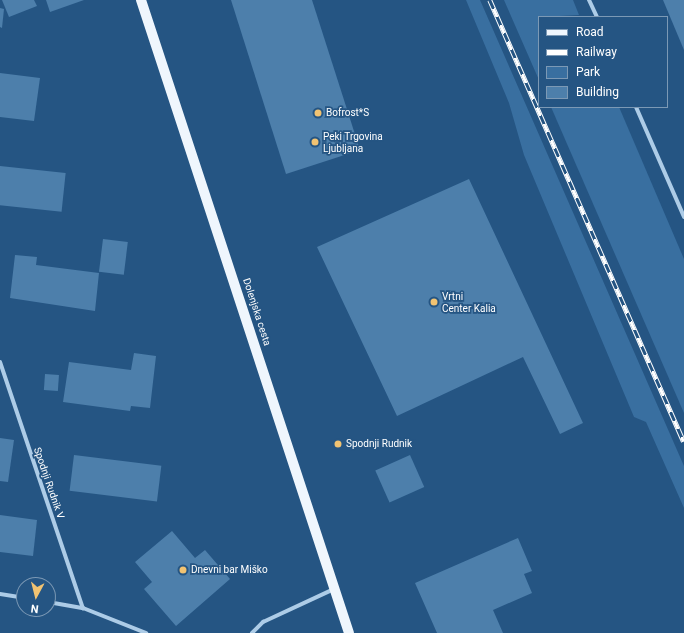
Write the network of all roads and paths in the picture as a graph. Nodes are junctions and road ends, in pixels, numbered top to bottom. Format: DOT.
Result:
graph roads {
  1 [pos="141,0"];
  2 [pos="589,0"];
  3 [pos="596,16"];
  4 [pos="636,108"];
  5 [pos="684,217"];
  6 [pos="0,362"];
  7 [pos="334,589"];
  8 [pos="0,594"];
  9 [pos="16,597"];
  10 [pos="56,603"];
  11 [pos="83,608"];
  12 [pos="146,633"];
  13 [pos="252,633"];
  14 [pos="349,633"];
  1 -- 7 [label="main road, Dolenjska cesta"];
  2 -- 3 [label="street"];
  4 -- 5 [label="street"];
  6 -- 11 [label="street, Spodnji Rudnik V"];
  7 -- 13 [label="street"];
  7 -- 14 [label="main road, Dolenjska cesta"];
  8 -- 9 [label="street"];
  10 -- 11 [label="street"];
  11 -- 12 [label="street"];
}
